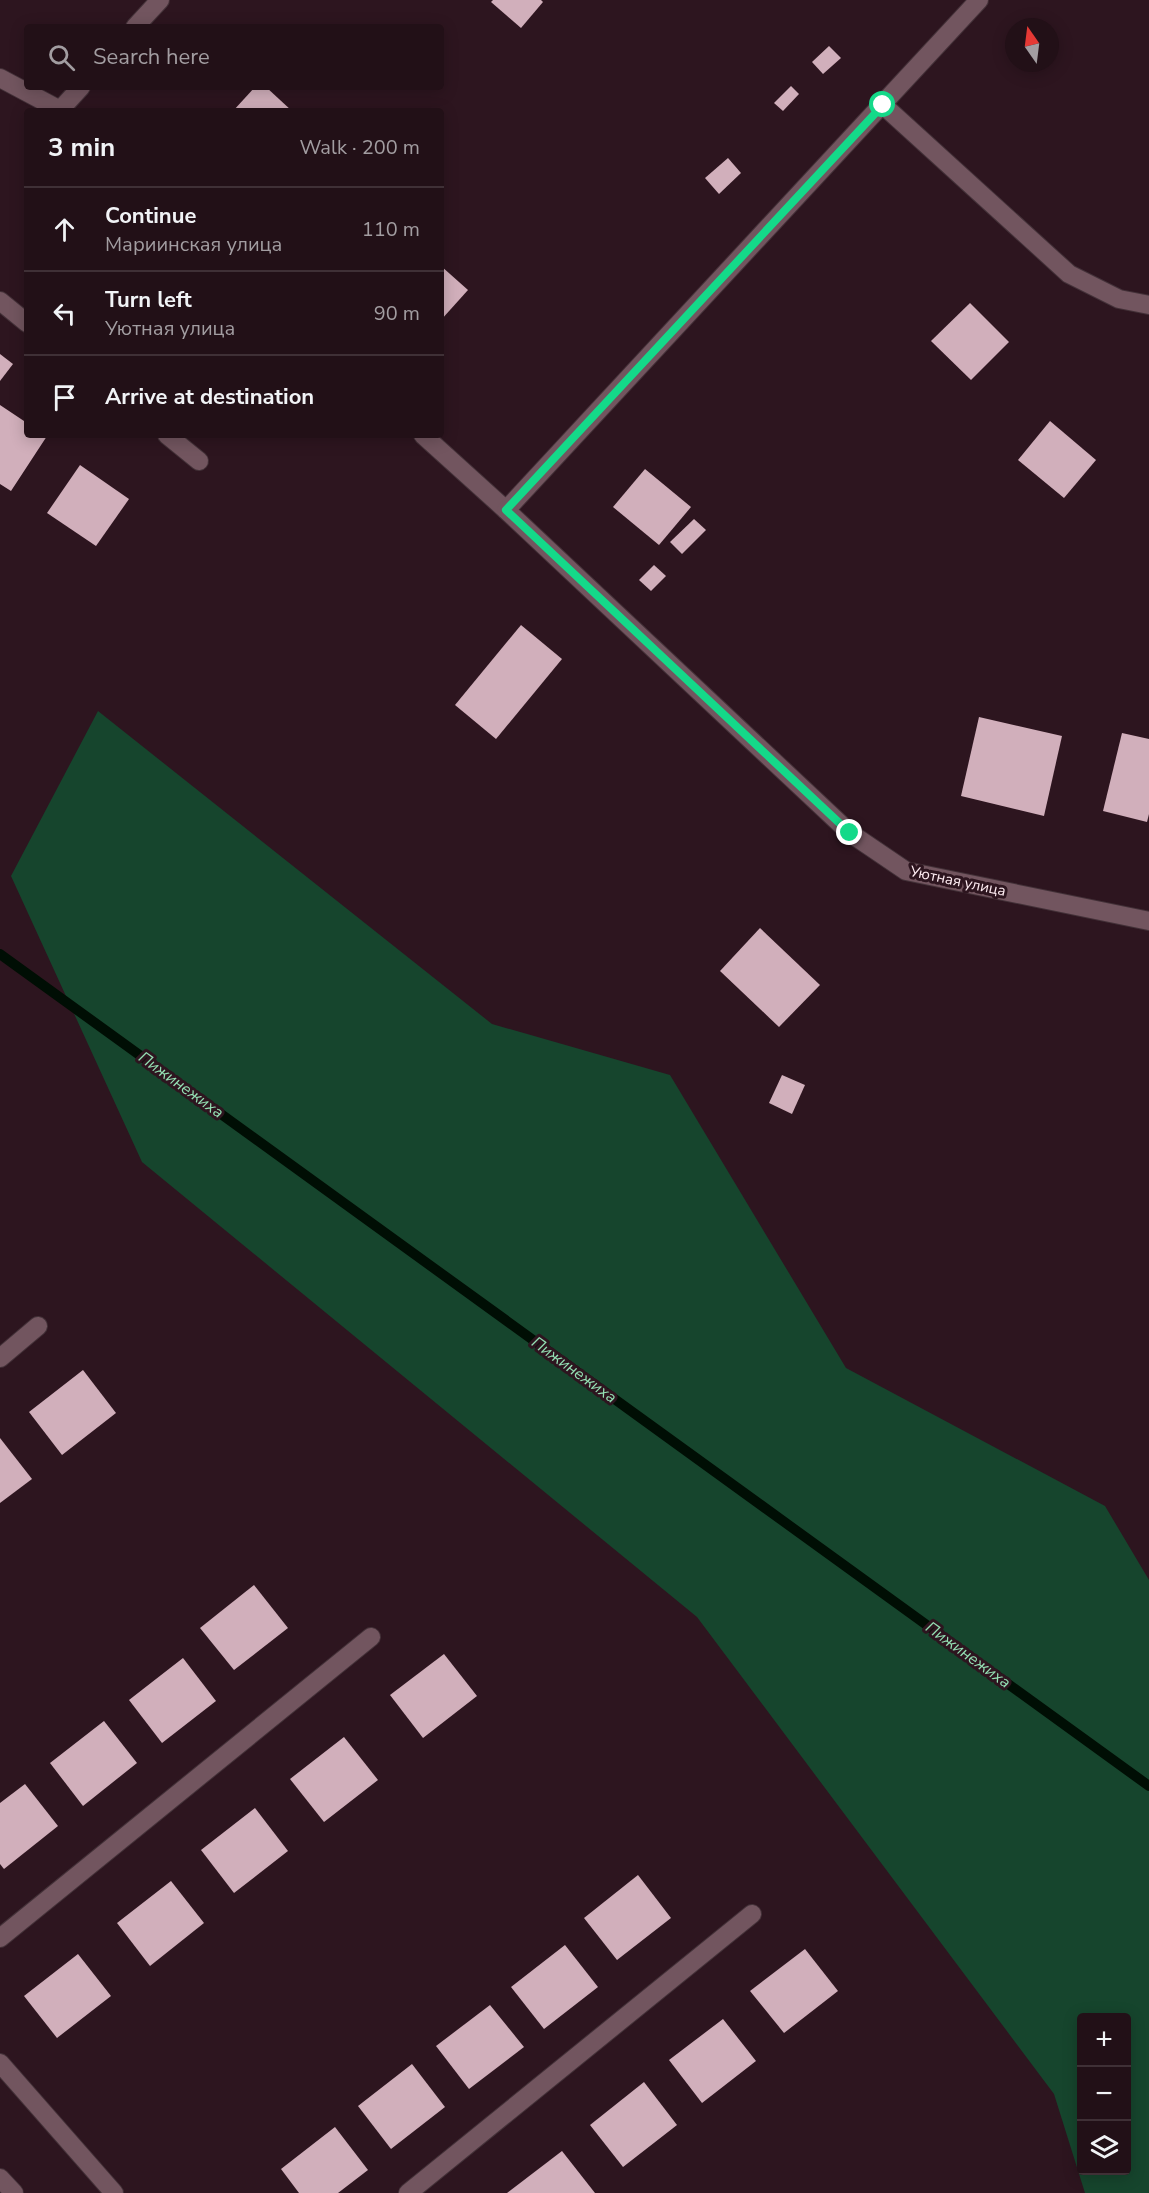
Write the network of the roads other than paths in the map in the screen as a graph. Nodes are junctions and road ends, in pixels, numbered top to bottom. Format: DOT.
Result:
graph roads {
  1 [pos="160,0"];
  2 [pos="979,0"];
  3 [pos="138,24"];
  4 [pos="0,78"];
  5 [pos="78,90"];
  6 [pos="883,105"];
  7 [pos="57,108"];
  8 [pos="63,108"];
  9 [pos="0,301"];
  10 [pos="1149,305"];
  11 [pos="24,321"];
  12 [pos="171,438"];
  13 [pos="426,438"];
  14 [pos="199,461"];
  15 [pos="506,510"];
  16 [pos="1149,921"];
  17 [pos="38,1326"];
  18 [pos="0,1358"];
  19 [pos="371,1637"];
  20 [pos="752,1914"];
  21 [pos="0,1938"];
  22 [pos="0,2063"];
  23 [pos="0,2178"];
  24 [pos="14,2193"];
  25 [pos="114,2193"];
  26 [pos="408,2193"];
  1 -- 3 [label="street"];
  2 -- 6 [label="street"];
  4 -- 7 [label="street"];
  5 -- 8 [label="street"];
  6 -- 10 [label="street"];
  6 -- 15 [label="street"];
  9 -- 11 [label="street"];
  12 -- 14 [label="street"];
  13 -- 15 [label="street, Уютная улица"];
  15 -- 16 [label="street, Уютная улица"];
  17 -- 18 [label="street"];
  19 -- 21 [label="street"];
  20 -- 26 [label="street"];
  22 -- 25 [label="street"];
  23 -- 24 [label="street"];
}
